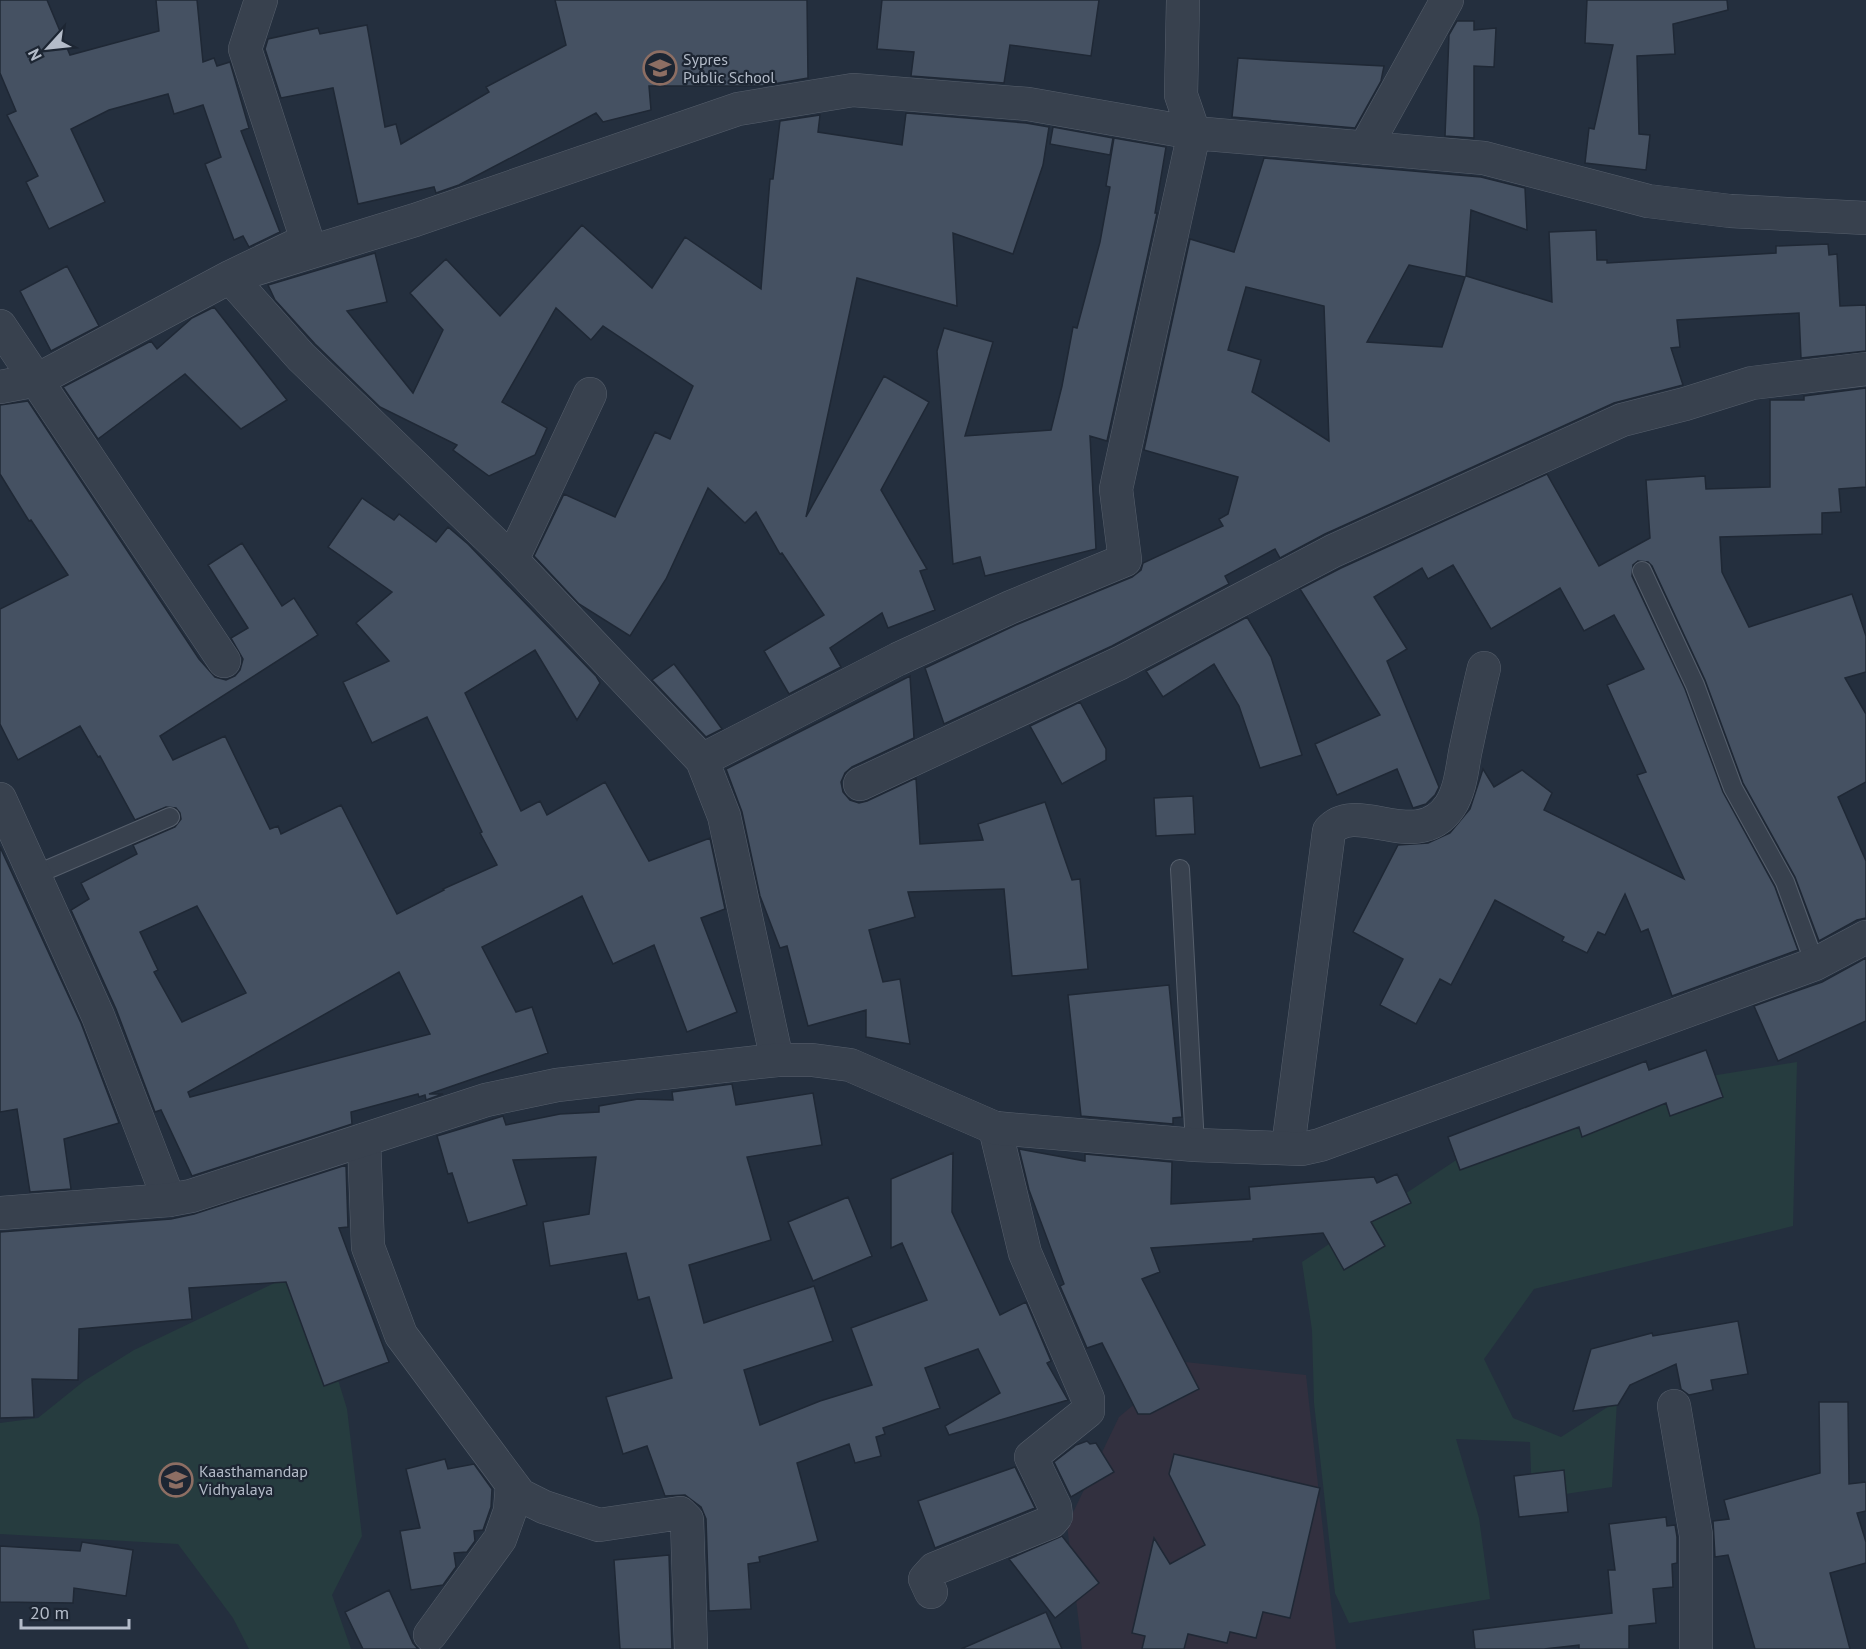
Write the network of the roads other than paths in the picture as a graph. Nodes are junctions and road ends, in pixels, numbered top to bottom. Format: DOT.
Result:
graph roads {
  1 [pos="261,0"];
  2 [pos="1184,0"];
  3 [pos="1447,0"];
  4 [pos="1194,133"];
  5 [pos="1365,148"];
  6 [pos="1866,218"];
  7 [pos="230,277"];
  8 [pos="0,326"];
  9 [pos="1866,369"];
  10 [pos="37,380"];
  11 [pos="0,387"];
  12 [pos="590,394"];
  13 [pos="512,560"];
  14 [pos="1642,571"];
  15 [pos="224,661"];
  16 [pos="1484,668"];
  17 [pos="702,760"];
  18 [pos="860,784"];
  19 [pos="0,799"];
  20 [pos="170,817"];
  21 [pos="1180,869"];
  22 [pos="35,875"];
  23 [pos="1866,937"];
  24 [pos="1815,964"];
  25 [pos="777,1060"];
  26 [pos="995,1128"];
  27 [pos="364,1140"];
  28 [pos="1195,1144"];
  29 [pos="1288,1148"];
  30 [pos="169,1200"];
  31 [pos="0,1213"];
  32 [pos="1674,1406"];
  33 [pos="512,1484"];
  34 [pos="931,1592"];
  35 [pos="430,1635"];
  36 [pos="691,1649"];
  37 [pos="1696,1649"];
  1 -- 7 [label="street"];
  2 -- 4 [label="street"];
  3 -- 5 [label="street"];
  4 -- 5 [label="street"];
  4 -- 7 [label="street"];
  4 -- 17 [label="street"];
  5 -- 6 [label="street"];
  7 -- 10 [label="street"];
  7 -- 13 [label="street"];
  8 -- 10 [label="street"];
  9 -- 18 [label="street"];
  10 -- 11 [label="street"];
  10 -- 15 [label="street"];
  12 -- 13 [label="street"];
  13 -- 17 [label="street"];
  14 -- 24 [label="lane"];
  16 -- 29 [label="street"];
  17 -- 25 [label="street"];
  19 -- 22 [label="street"];
  20 -- 22 [label="lane"];
  21 -- 28 [label="lane"];
  22 -- 30 [label="street"];
  23 -- 24 [label="street"];
  24 -- 29 [label="street"];
  25 -- 26 [label="street"];
  25 -- 27 [label="street"];
  26 -- 28 [label="street"];
  26 -- 34 [label="street"];
  27 -- 30 [label="street"];
  27 -- 33 [label="street"];
  28 -- 29 [label="street"];
  30 -- 31 [label="street"];
  32 -- 37 [label="street"];
  33 -- 35 [label="street"];
  33 -- 36 [label="street"];
}
